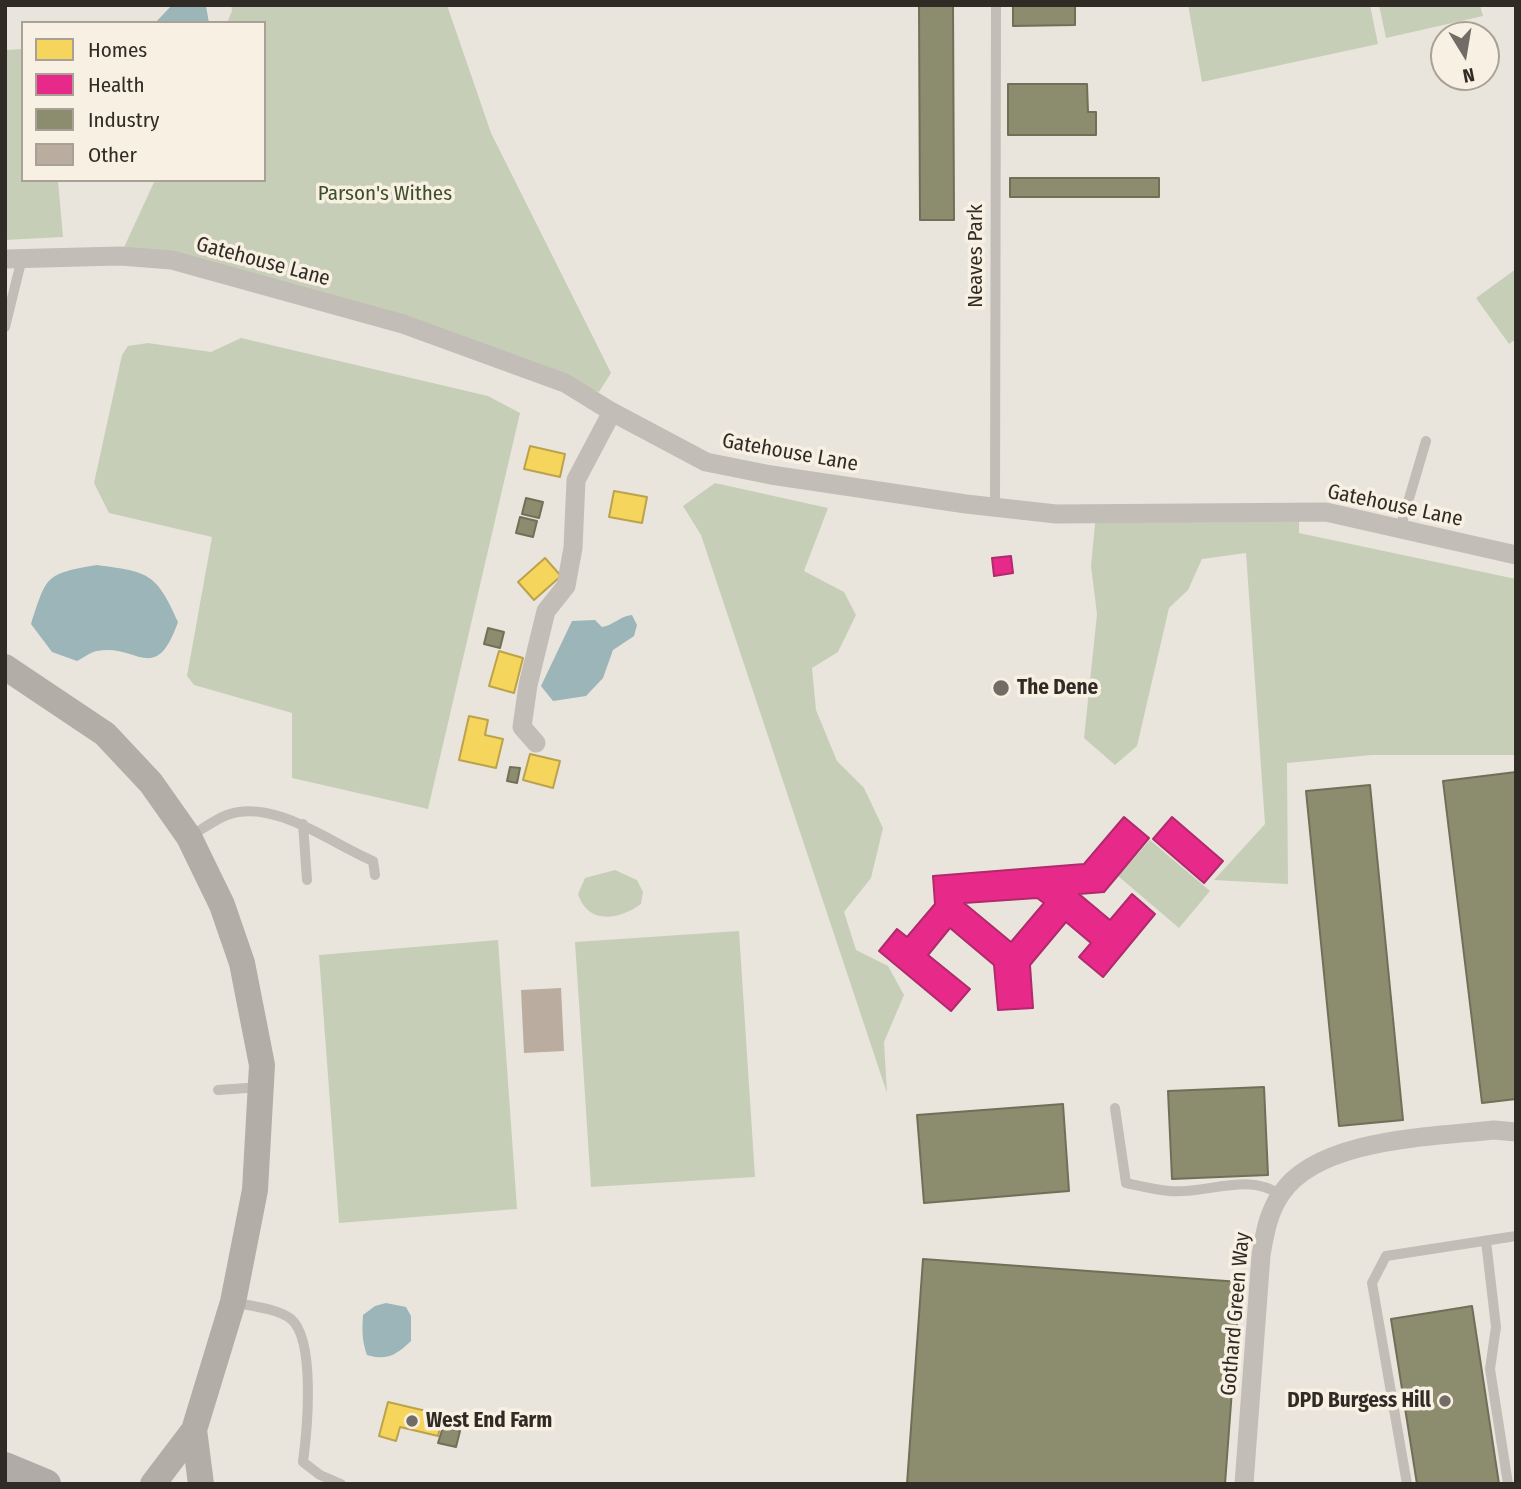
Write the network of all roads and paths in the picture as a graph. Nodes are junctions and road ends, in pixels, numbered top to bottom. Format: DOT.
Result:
graph roads {
  1 [pos="996,5"];
  2 [pos="13,259"];
  3 [pos="5,327"];
  4 [pos="612,412"];
  5 [pos="1426,441"];
  6 [pos="995,507"];
  7 [pos="1400,529"];
  8 [pos="1516,555"];
  9 [pos="5,667"];
  10 [pos="536,743"];
  11 [pos="303,824"];
  12 [pos="189,837"];
  13 [pos="375,875"];
  14 [pos="307,880"];
  15 [pos="262,1087"];
  16 [pos="218,1090"];
  17 [pos="1115,1108"];
  18 [pos="1516,1132"];
  19 [pos="1280,1195"];
  20 [pos="1516,1236"];
  21 [pos="1486,1241"];
  22 [pos="233,1302"];
  23 [pos="194,1430"];
  24 [pos="5,1467"];
  25 [pos="39,1483"];
  26 [pos="153,1484"];
  27 [pos="201,1484"];
  28 [pos="341,1484"];
  29 [pos="1244,1484"];
  30 [pos="1407,1484"];
  31 [pos="1508,1484"];
  1 -- 6 [label="lane, Neaves Park"];
  2 -- 3 [label="lane"];
  2 -- 4 [label="street, Gatehouse Lane"];
  4 -- 6 [label="street, Gatehouse Lane"];
  4 -- 10 [label="street"];
  5 -- 7 [label="lane"];
  6 -- 7 [label="street, Gatehouse Lane"];
  7 -- 8 [label="street, Gatehouse Lane"];
  9 -- 12 [label="street"];
  11 -- 12 [label="lane"];
  11 -- 13 [label="lane"];
  11 -- 14 [label="lane"];
  12 -- 15 [label="street"];
  15 -- 16 [label="lane"];
  15 -- 22 [label="street"];
  17 -- 19 [label="lane"];
  18 -- 19 [label="street, Gothard Green Way"];
  19 -- 29 [label="street, Gothard Green Way"];
  20 -- 21 [label="lane"];
  21 -- 30 [label="lane"];
  21 -- 31 [label="lane"];
  22 -- 23 [label="street"];
  22 -- 28 [label="lane"];
  23 -- 26 [label="street"];
  23 -- 27 [label="street"];
  24 -- 25 [label="main road"];
}
